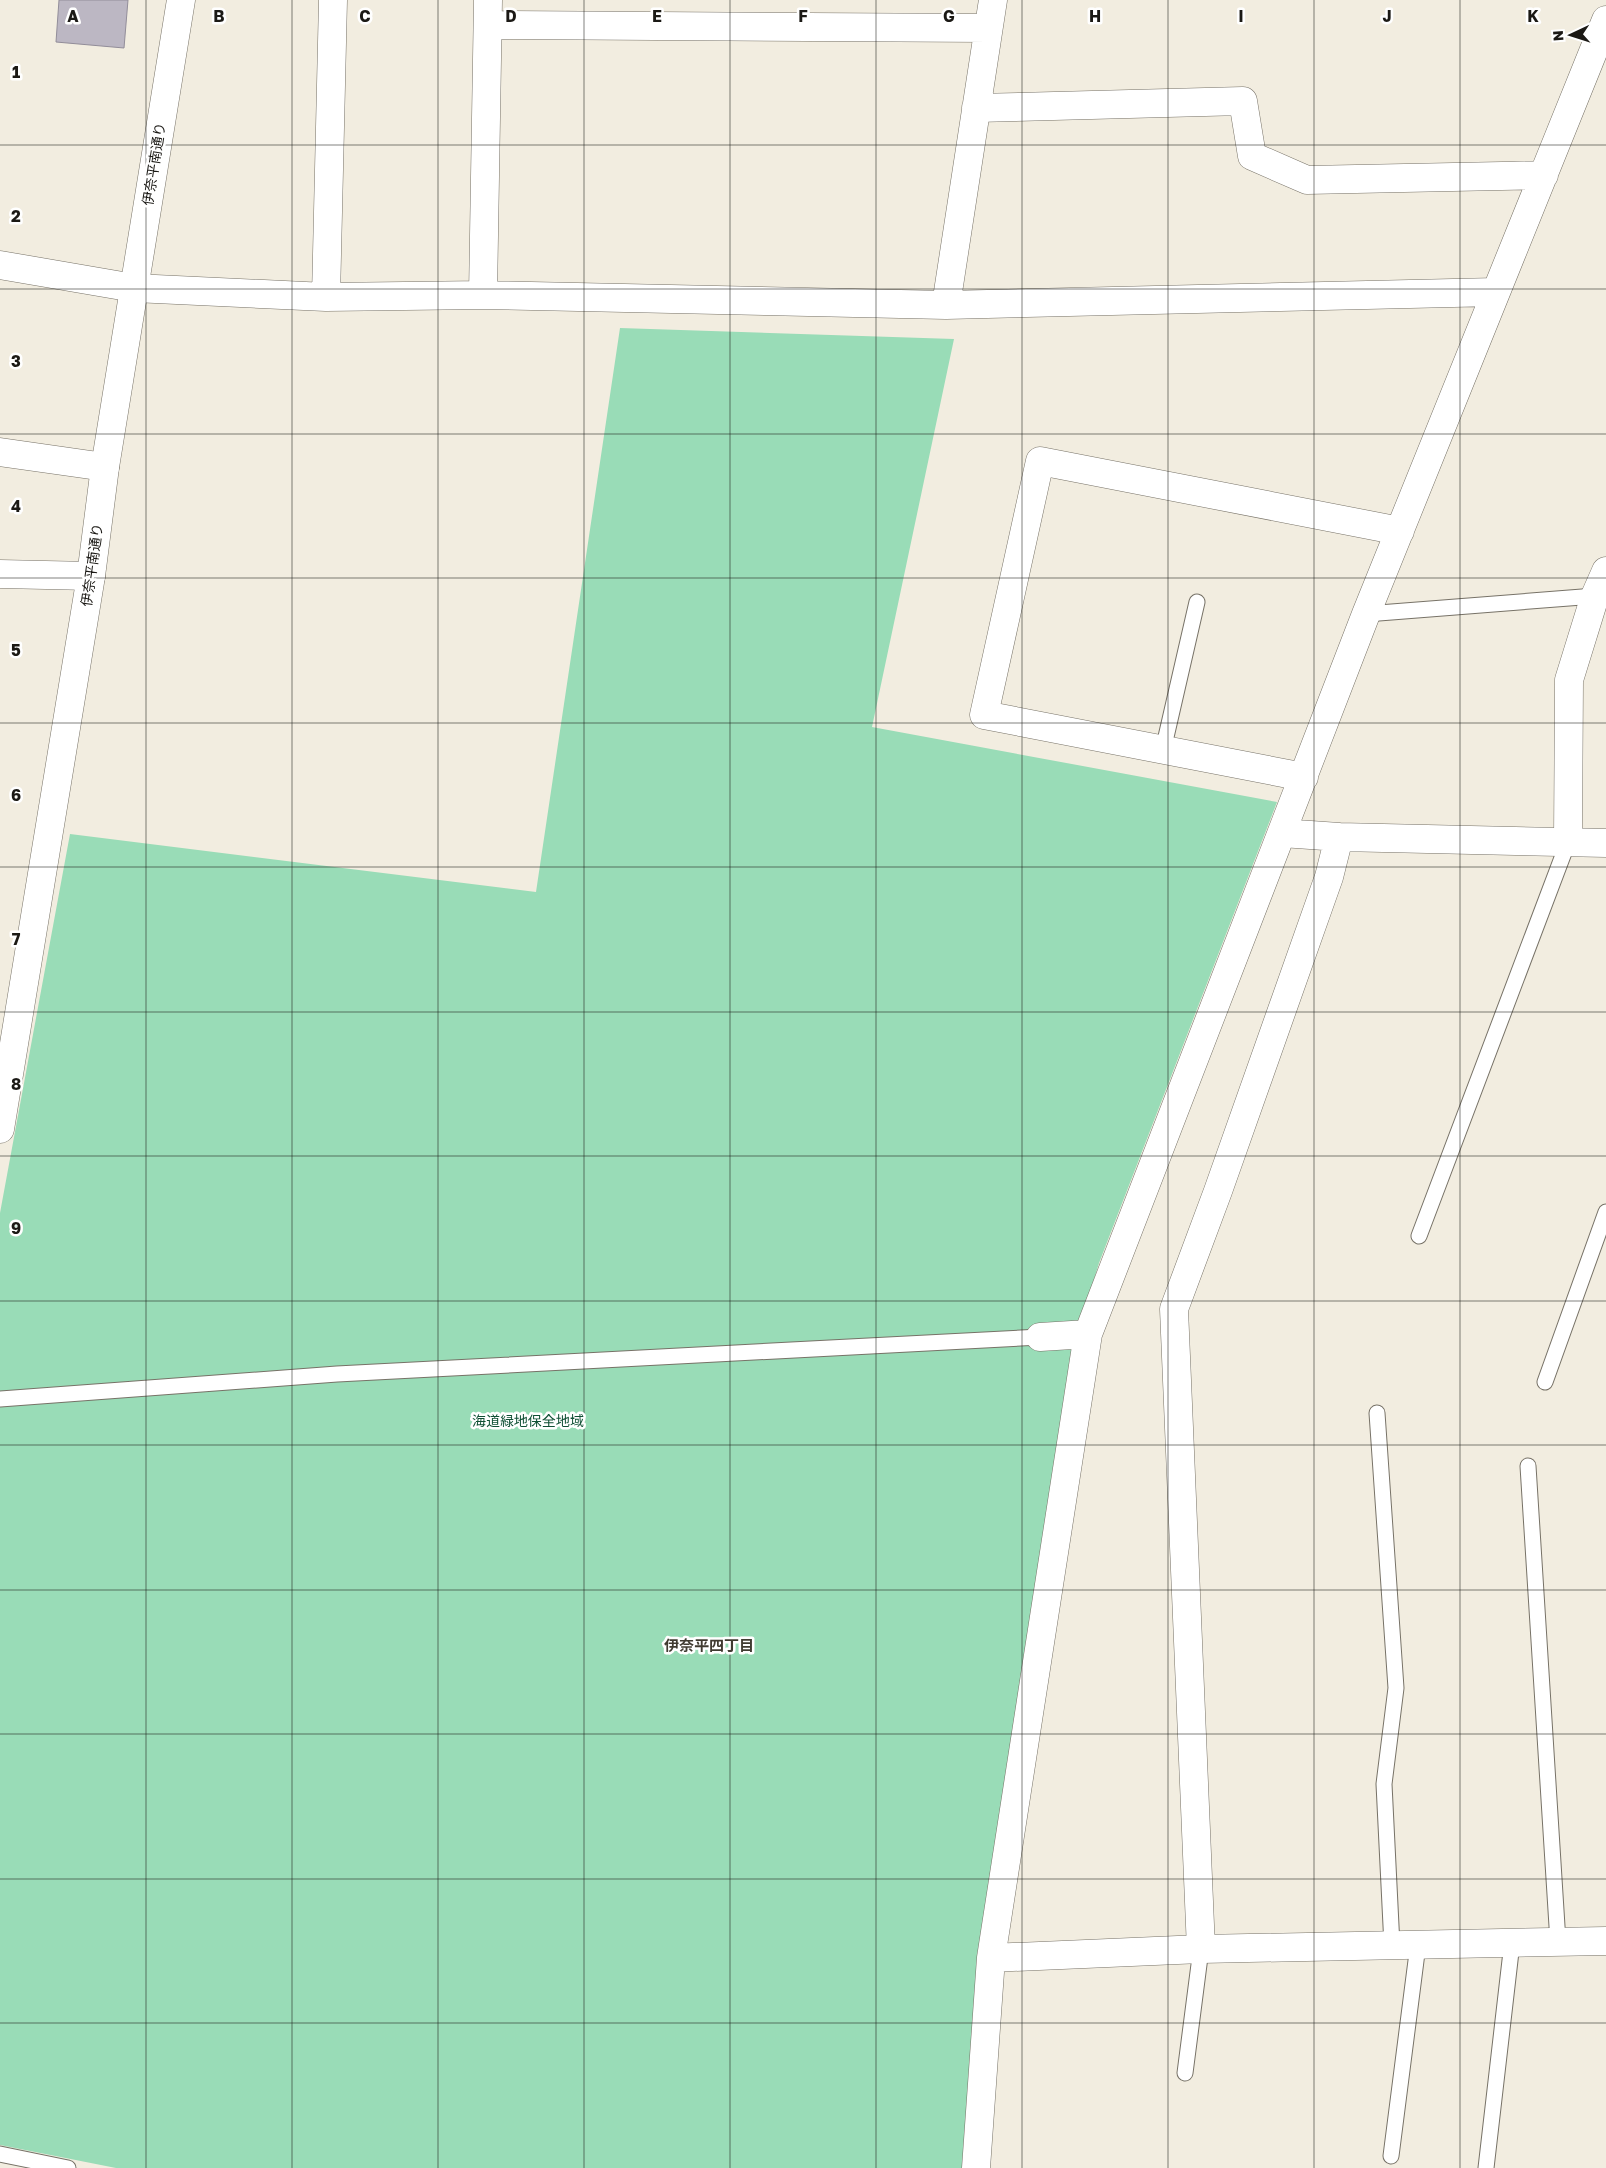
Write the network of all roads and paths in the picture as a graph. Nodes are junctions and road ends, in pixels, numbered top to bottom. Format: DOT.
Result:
graph roads {
  1 [pos="182,0"];
  2 [pos="333,0"];
  3 [pos="992,0"];
  4 [pos="488,12"];
  5 [pos="1606,20"];
  6 [pos="988,28"];
  7 [pos="976,108"];
  8 [pos="1544,175"];
  9 [pos="0,265"];
  10 [pos="134,288"];
  11 [pos="1496,292"];
  12 [pos="483,295"];
  13 [pos="326,297"];
  14 [pos="946,305"];
  15 [pos="0,452"];
  16 [pos="105,467"];
  17 [pos="1400,531"];
  18 [pos="1606,571"];
  19 [pos="0,574"];
  20 [pos="91,576"];
  21 [pos="1595,596"];
  22 [pos="1197,602"];
  23 [pos="1366,614"];
  24 [pos="1163,750"];
  25 [pos="1304,776"];
  26 [pos="1282,833"];
  27 [pos="1338,837"];
  28 [pos="1568,842"];
  29 [pos="1606,843"];
  30 [pos="0,1129"];
  31 [pos="1606,1212"];
  32 [pos="1418,1236"];
  33 [pos="1088,1334"];
  34 [pos="1040,1337"];
  35 [pos="1545,1382"];
  36 [pos="0,1399"];
  37 [pos="1377,1413"];
  38 [pos="1528,1466"];
  39 [pos="1606,1941"];
  40 [pos="1558,1942"];
  41 [pos="1512,1943"];
  42 [pos="1418,1945"];
  43 [pos="1392,1946"];
  44 [pos="1201,1949"];
  45 [pos="991,1958"];
  46 [pos="1185,2073"];
  47 [pos="0,2154"];
  48 [pos="1391,2156"];
  49 [pos="68,2168"];
  50 [pos="976,2168"];
  51 [pos="1486,2168"];
  1 -- 10 [label="street, 伊奈平南通り"];
  2 -- 13 [label="street"];
  3 -- 6 [label="street"];
  4 -- 6 [label="street"];
  4 -- 12 [label="street"];
  5 -- 8 [label="street"];
  6 -- 7 [label="street"];
  7 -- 8 [label="street"];
  7 -- 14 [label="street"];
  8 -- 11 [label="street"];
  9 -- 10 [label="street"];
  10 -- 13 [label="street"];
  10 -- 16 [label="street, 伊奈平南通り"];
  11 -- 14 [label="street"];
  11 -- 17 [label="street"];
  12 -- 13 [label="street"];
  12 -- 14 [label="street"];
  15 -- 16 [label="street"];
  16 -- 20 [label="street, 伊奈平南通り"];
  17 -- 23 [label="street"];
  17 -- 24 [label="street"];
  18 -- 21 [label="street"];
  19 -- 20 [label="street"];
  20 -- 30 [label="street, 伊奈平南通り"];
  21 -- 23 [label="lane"];
  21 -- 28 [label="street"];
  22 -- 24 [label="lane"];
  23 -- 25 [label="street"];
  24 -- 25 [label="street"];
  25 -- 26 [label="street"];
  26 -- 27 [label="street"];
  26 -- 33 [label="street"];
  27 -- 28 [label="street"];
  27 -- 44 [label="street"];
  28 -- 29 [label="street"];
  28 -- 32 [label="lane"];
  31 -- 35 [label="lane"];
  33 -- 34 [label="street"];
  33 -- 45 [label="street"];
  34 -- 36 [label="lane"];
  37 -- 43 [label="lane"];
  38 -- 40 [label="lane"];
  39 -- 40 [label="street"];
  40 -- 41 [label="street"];
  41 -- 42 [label="street"];
  41 -- 51 [label="lane"];
  42 -- 43 [label="street"];
  42 -- 48 [label="lane"];
  43 -- 44 [label="street"];
  44 -- 45 [label="street"];
  44 -- 46 [label="lane"];
  45 -- 50 [label="street"];
  47 -- 49 [label="lane"];
}
